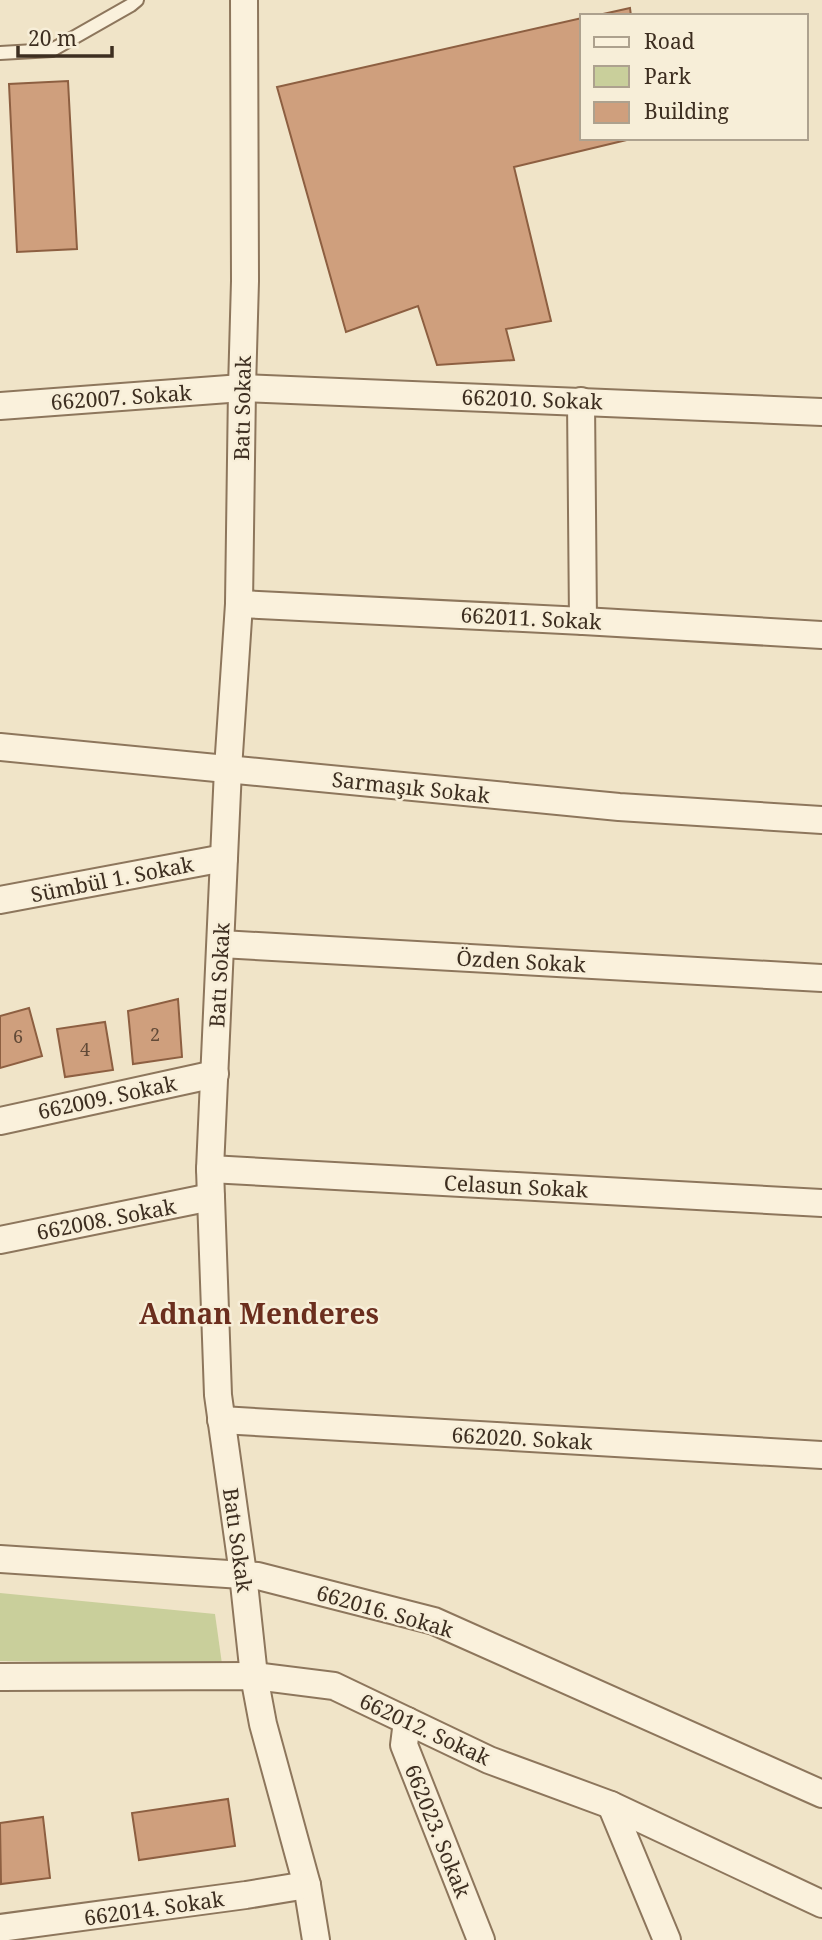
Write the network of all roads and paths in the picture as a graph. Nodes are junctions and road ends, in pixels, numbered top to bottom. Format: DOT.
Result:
graph roads {
  1 [pos="137,0"];
  2 [pos="244,0"];
  3 [pos="0,53"];
  4 [pos="242,388"];
  5 [pos="582,401"];
  6 [pos="0,405"];
  7 [pos="822,412"];
  8 [pos="239,604"];
  9 [pos="583,621"];
  10 [pos="822,635"];
  11 [pos="0,747"];
  12 [pos="228,769"];
  13 [pos="822,820"];
  14 [pos="224,858"];
  15 [pos="0,900"];
  16 [pos="221,944"];
  17 [pos="822,978"];
  18 [pos="215,1074"];
  19 [pos="0,1121"];
  20 [pos="210,1169"];
  21 [pos="211,1197"];
  22 [pos="822,1203"];
  23 [pos="0,1240"];
  24 [pos="221,1420"];
  25 [pos="822,1455"];
  26 [pos="0,1559"];
  27 [pos="243,1574"];
  28 [pos="0,1676"];
  29 [pos="254,1676"];
  30 [pos="407,1721"];
  31 [pos="822,1794"];
  32 [pos="611,1805"];
  33 [pos="307,1885"];
  34 [pos="822,1904"];
  35 [pos="0,1928"];
  36 [pos="316,1940"];
  37 [pos="481,1940"];
  38 [pos="667,1940"];
  1 -- 3 [label="lane"];
  2 -- 4 [label="street, Batı Sokak"];
  4 -- 5 [label="street, 662010. Sokak"];
  4 -- 6 [label="street, 662007. Sokak"];
  4 -- 8 [label="street, Batı Sokak"];
  5 -- 7 [label="street, 662010. Sokak"];
  5 -- 9 [label="street"];
  8 -- 9 [label="street, 662011. Sokak"];
  8 -- 12 [label="street, Batı Sokak"];
  9 -- 10 [label="street, 662011. Sokak"];
  11 -- 12 [label="street, Sarmaşık Sokak"];
  12 -- 13 [label="street, Sarmaşık Sokak"];
  12 -- 14 [label="street, Batı Sokak"];
  14 -- 15 [label="street, Sümbül 1. Sokak"];
  14 -- 16 [label="street, Batı Sokak"];
  16 -- 17 [label="street, Özden Sokak"];
  16 -- 18 [label="street, Batı Sokak"];
  18 -- 19 [label="street, 662009. Sokak"];
  18 -- 20 [label="street, Batı Sokak"];
  20 -- 21 [label="street, Batı Sokak"];
  20 -- 22 [label="street, Celasun Sokak"];
  21 -- 23 [label="street, 662008. Sokak"];
  21 -- 24 [label="street, Batı Sokak"];
  24 -- 25 [label="street, 662020. Sokak"];
  24 -- 27 [label="street, Batı Sokak"];
  26 -- 27 [label="street, 662016. Sokak"];
  27 -- 29 [label="street, Batı Sokak"];
  27 -- 31 [label="street, 662016. Sokak"];
  28 -- 29 [label="street, 662012. Sokak"];
  29 -- 30 [label="street, 662012. Sokak"];
  29 -- 33 [label="street, Batı Sokak"];
  30 -- 32 [label="street, 662012. Sokak"];
  30 -- 37 [label="street, 662023. Sokak"];
  32 -- 34 [label="street, 662012. Sokak"];
  32 -- 38 [label="street"];
  33 -- 35 [label="street, 662014. Sokak"];
  33 -- 36 [label="street, Batı Sokak"];
}
